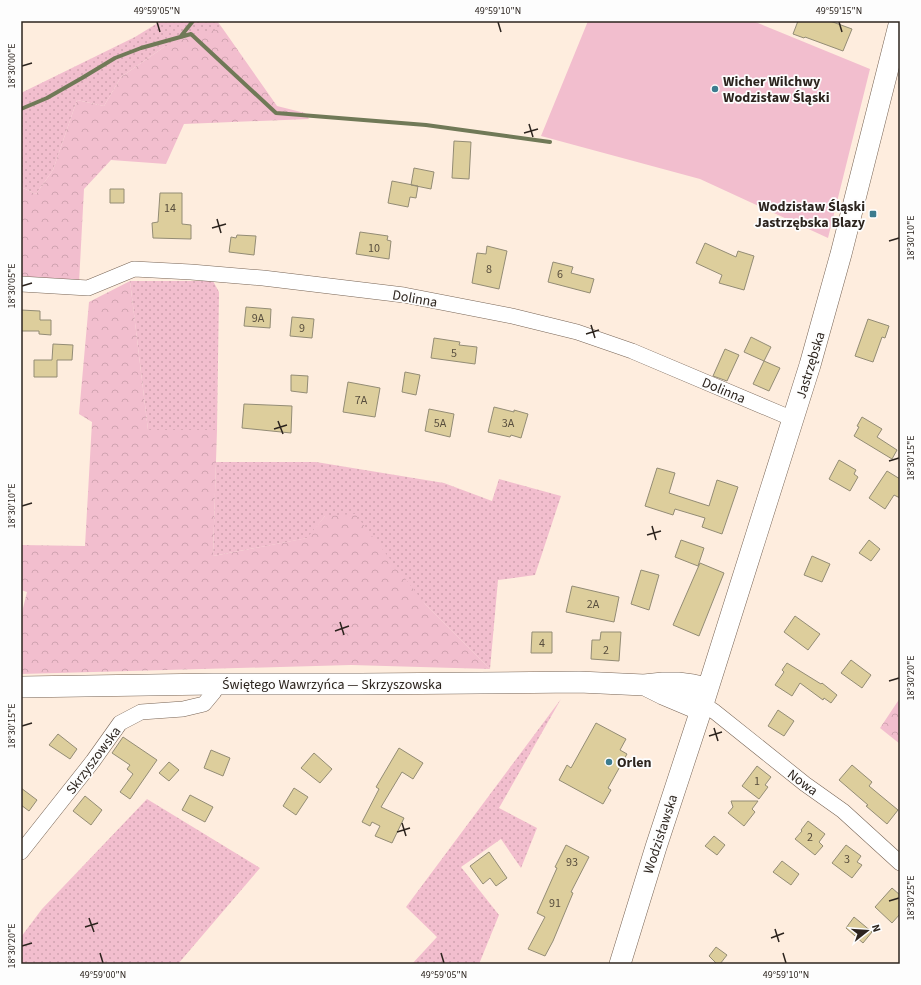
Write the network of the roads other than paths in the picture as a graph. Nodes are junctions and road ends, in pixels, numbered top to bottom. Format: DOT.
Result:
graph roads {
  1 [pos="900,21"];
  2 [pos="21,284"];
  3 [pos="793,420"];
  4 [pos="213,684"];
  5 [pos="21,687"];
  6 [pos="704,701"];
  7 [pos="21,852"];
  8 [pos="900,863"];
  9 [pos="620,964"];
  1 -- 3 [label="main road, Jastrzębska"];
  2 -- 3 [label="street, Dolinna"];
  3 -- 6 [label="main road, Jastrzębska"];
  4 -- 5 [label="main road, Świętego Wawrzyńca — Skrzyszowska"];
  4 -- 6 [label="main road, Świętego Wawrzyńca — Skrzyszowska"];
  4 -- 7 [label="street, Skrzyszowska"];
  6 -- 8 [label="street, Nowa"];
  6 -- 9 [label="main road, Wodzisławska"];
}
